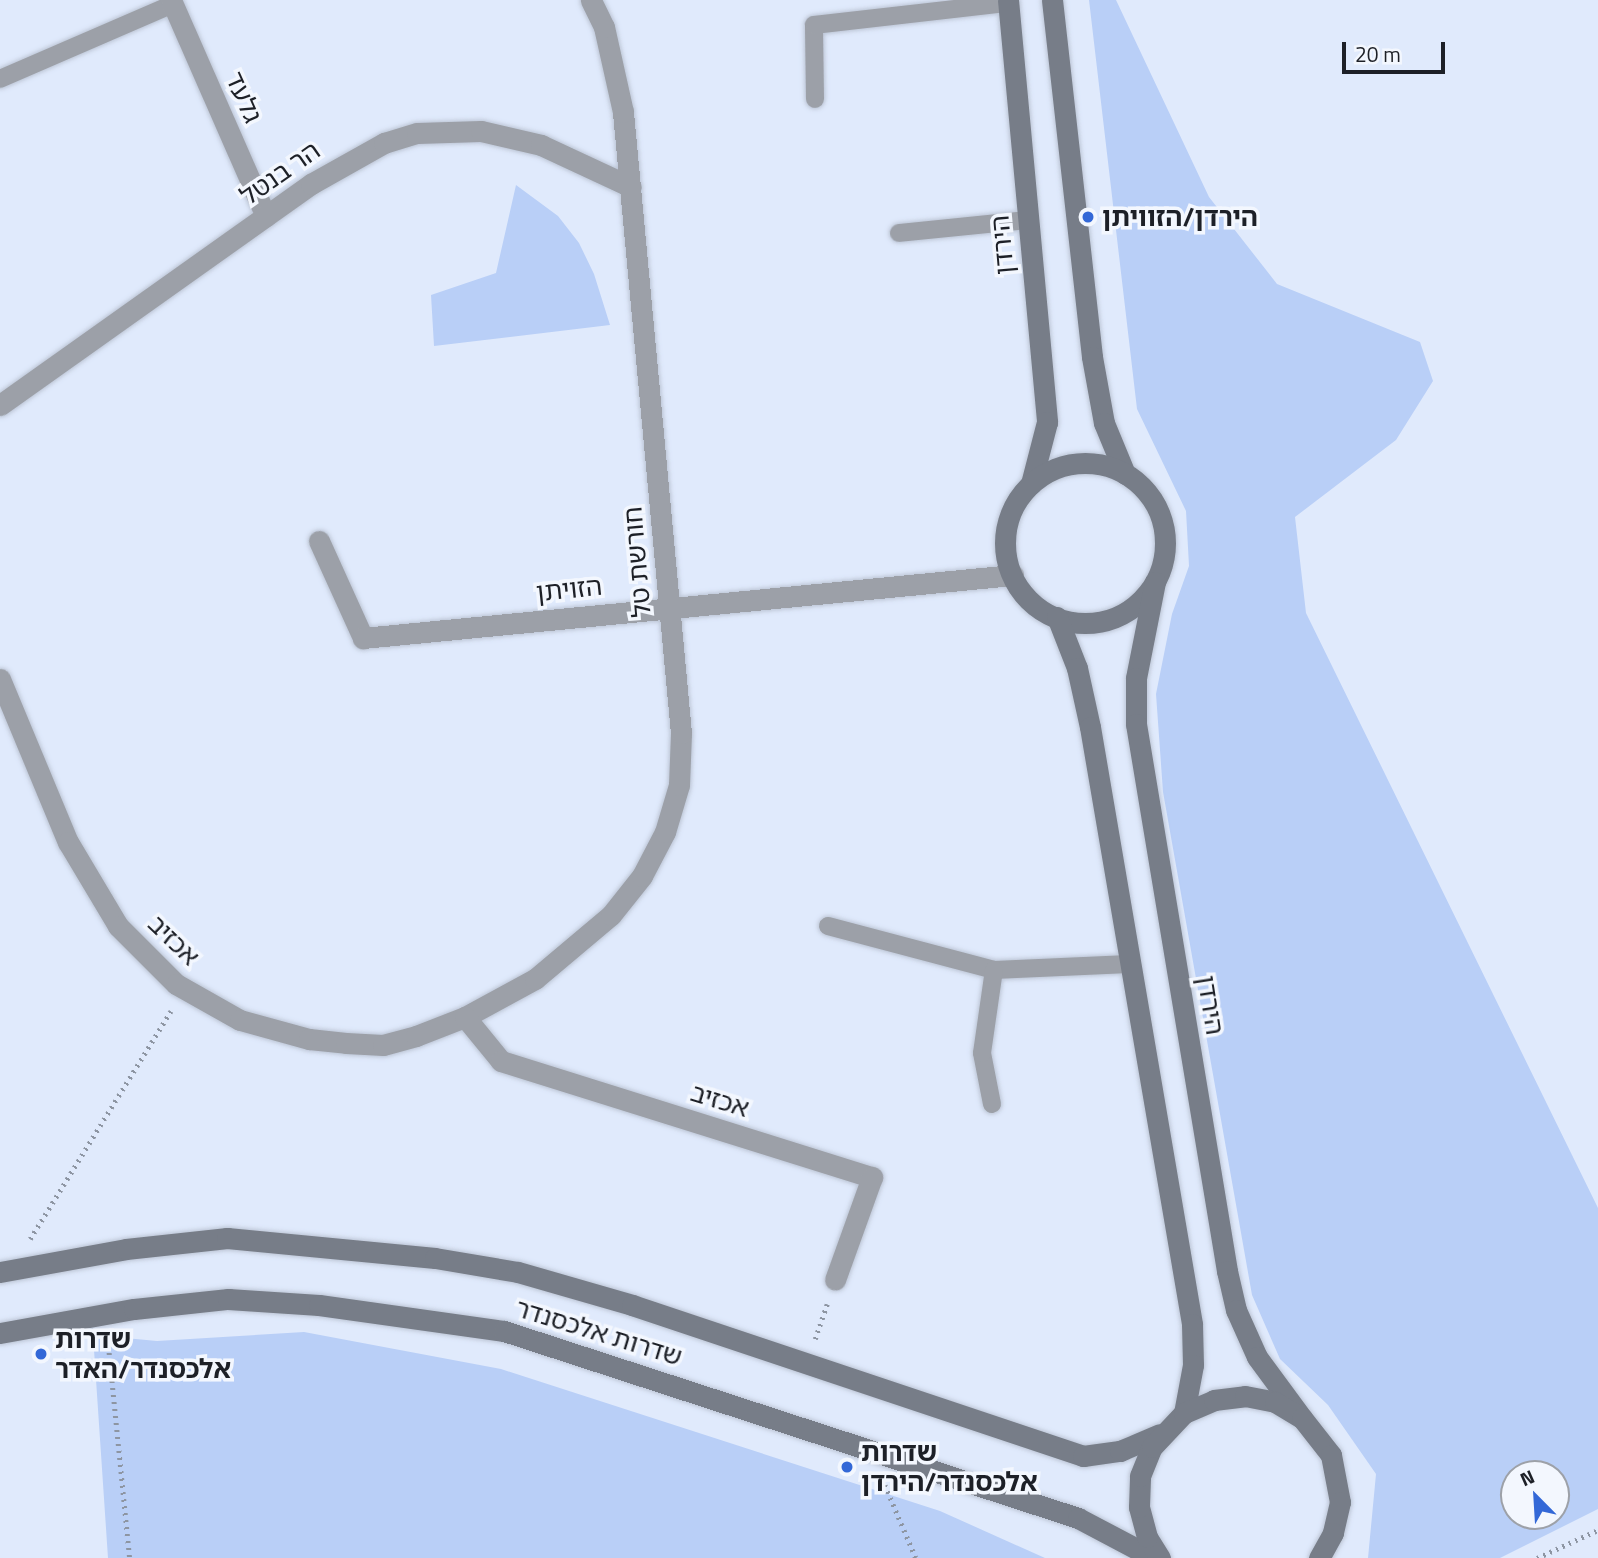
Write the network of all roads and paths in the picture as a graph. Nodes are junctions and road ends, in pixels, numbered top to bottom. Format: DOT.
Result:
graph roads {
  1 [pos="591,0"];
  2 [pos="1052,0"];
  3 [pos="1008,1"];
  4 [pos="172,2"];
  5 [pos="0,79"];
  6 [pos="816,99"];
  7 [pos="631,187"];
  8 [pos="266,216"];
  9 [pos="1028,220"];
  10 [pos="899,233"];
  11 [pos="0,405"];
  12 [pos="1125,474"];
  13 [pos="1031,484"];
  14 [pos="319,541"];
  15 [pos="1013,575"];
  16 [pos="1155,582"];
  17 [pos="669,607"];
  18 [pos="1057,617"];
  19 [pos="0,679"];
  20 [pos="828,926"];
  21 [pos="1129,964"];
  22 [pos="994,970"];
  23 [pos="184,989"];
  24 [pos="459,1020"];
  25 [pos="992,1104"];
  26 [pos="5,1271"];
  27 [pos="835,1280"];
  28 [pos="106,1314"];
  29 [pos="0,1333"];
  30 [pos="807,1364"];
  31 [pos="1184,1413"];
  32 [pos="1302,1418"];
  33 [pos="1160,1434"];
  34 [pos="870,1449"];
  35 [pos="1598,1530"];
  36 [pos="130,1558"];
  37 [pos="916,1558"];
  38 [pos="1157,1558"];
  39 [pos="1319,1558"];
  40 [pos="1537,1558"];
  1 -- 7 [label="street, חורשת טל"];
  2 -- 12 [label="street"];
  3 -- 6 [label="lane"];
  3 -- 9 [label="street, הירדן"];
  4 -- 5 [label="lane"];
  4 -- 8 [label="street, גלעד"];
  7 -- 8 [label="street, הר בנטל"];
  7 -- 17 [label="street, חורשת טל"];
  8 -- 11 [label="street, הר בנטל"];
  9 -- 10 [label="lane"];
  9 -- 13 [label="street, הירדן"];
  12 -- 13 [label="street"];
  12 -- 16 [label="street"];
  13 -- 15 [label="street"];
  14 -- 17 [label="street, הזויתן"];
  15 -- 17 [label="street, הזויתן"];
  15 -- 18 [label="street"];
  16 -- 18 [label="street"];
  16 -- 32 [label="street, הירדן"];
  17 -- 24 [label="street, חורשת טל"];
  18 -- 21 [label="street"];
  19 -- 23 [label="street, אכזיב"];
  20 -- 22 [label="lane"];
  21 -- 22 [label="lane"];
  21 -- 31 [label="street"];
  22 -- 25 [label="lane"];
  23 -- 24 [label="street, אכזיב"];
  23 -- 26 [label="path"];
  24 -- 27 [label="street, אכזיב"];
  26 -- 30 [label="street, שדרות אלכסנדר"];
  27 -- 30 [label="path"];
  28 -- 29 [label="street, שדרות אלכסנדר"];
  28 -- 34 [label="street, שדרות אלכסנדר"];
  28 -- 36 [label="path"];
  30 -- 33 [label="street, שדרות אלכסנדר"];
  31 -- 32 [label="street"];
  31 -- 33 [label="street"];
  32 -- 39 [label="street, הירדן"];
  33 -- 38 [label="street"];
  34 -- 37 [label="path"];
  34 -- 38 [label="street, שדרות אלכסנדר"];
  35 -- 40 [label="path"];
}
